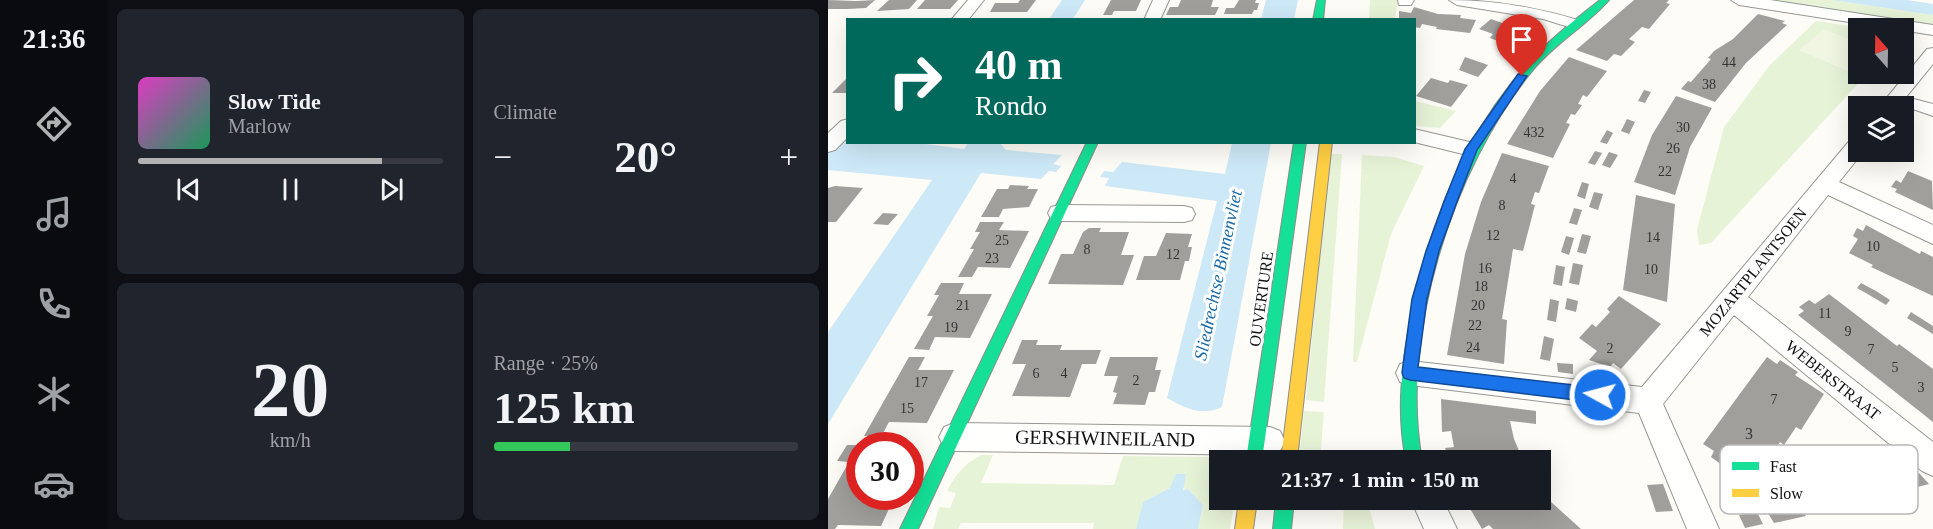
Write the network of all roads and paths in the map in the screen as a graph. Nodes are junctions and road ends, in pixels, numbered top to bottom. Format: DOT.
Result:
graph roads {
  1 [pos="976,0"];
  2 [pos="1161,0"];
  3 [pos="1321,0"];
  4 [pos="1457,0"];
  5 [pos="1605,0"];
  6 [pos="1739,0"];
  7 [pos="961,18"];
  8 [pos="1153,18"];
  9 [pos="1318,18"];
  10 [pos="1572,24"];
  11 [pos="1933,30"];
  12 [pos="1933,53"];
  13 [pos="1898,96"];
  14 [pos="1914,107"];
  15 [pos="1933,110"];
  16 [pos="828,116"];
  17 [pos="841,130"];
  18 [pos="1416,135"];
  19 [pos="1092,144"];
  20 [pos="1300,144"];
  21 [pos="1326,144"];
  22 [pos="1471,149"];
  23 [pos="1848,156"];
  24 [pos="1824,184"];
  25 [pos="1059,213"];
  26 [pos="1184,213"];
  27 [pos="1933,234"];
  28 [pos="1732,299"];
  29 [pos="1410,373"];
  30 [pos="1648,401"];
  31 [pos="954,437"];
  32 [pos="1913,445"];
  33 [pos="1918,449"];
  34 [pos="1255,450"];
  35 [pos="1291,450"];
  36 [pos="1411,450"];
  37 [pos="1933,461"];
  38 [pos="1247,510"];
  39 [pos="1284,510"];
  40 [pos="1432,510"];
  41 [pos="909,529"];
  42 [pos="1244,529"];
  43 [pos="1282,529"];
  44 [pos="1441,529"];
  45 [pos="1703,529"];
  1 -- 7 [label="street"];
  2 -- 8 [label="street"];
  3 -- 9 [label="street"];
  4 -- 10 [label="street"];
  5 -- 10 [label="street"];
  6 -- 11 [label="street"];
  10 -- 22 [label="street"];
  12 -- 13 [label="street"];
  14 -- 15 [label="street"];
  16 -- 17 [label="street"];
  18 -- 22 [label="street"];
  19 -- 25 [label="street"];
  20 -- 34 [label="street, OUVERTURE"];
  21 -- 35 [label="street"];
  22 -- 29 [label="street"];
  23 -- 24 [label="street, MOZARTPLANTSOEN"];
  24 -- 27 [label="street"];
  24 -- 28 [label="street, MOZARTPLANTSOEN"];
  25 -- 26 [label="street"];
  25 -- 31 [label="street"];
  28 -- 30 [label="street, MOZARTPLANTSOEN"];
  28 -- 32 [label="street, WEBERSTRAAT"];
  29 -- 30 [label="street"];
  29 -- 36 [label="street"];
  30 -- 45 [label="street"];
  31 -- 34 [label="street, GERSHWINEILAND"];
  31 -- 41 [label="street"];
  33 -- 37 [label="street, WEBERSTRAAT"];
  38 -- 42 [label="street"];
  39 -- 43 [label="street"];
  40 -- 44 [label="street"];
}
